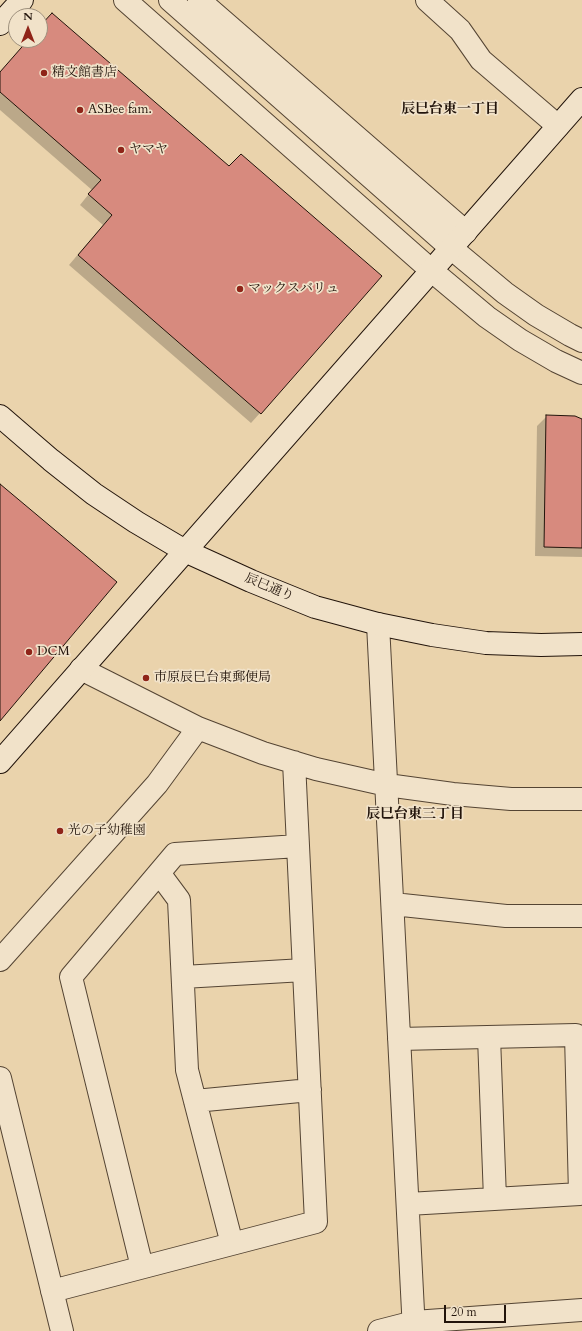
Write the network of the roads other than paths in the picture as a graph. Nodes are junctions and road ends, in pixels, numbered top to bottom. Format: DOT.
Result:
graph roads {
  1 [pos="22,0"];
  2 [pos="125,0"];
  3 [pos="170,0"];
  4 [pos="427,0"];
  5 [pos="208,3"];
  6 [pos="0,24"];
  7 [pos="271,89"];
  8 [pos="582,99"];
  9 [pos="252,112"];
  10 [pos="558,126"];
  11 [pos="466,232"];
  12 [pos="451,248"];
  13 [pos="432,271"];
  14 [pos="582,340"];
  15 [pos="582,373"];
  16 [pos="0,416"];
  17 [pos="185,551"];
  18 [pos="378,624"];
  19 [pos="582,644"];
  20 [pos="81,669"];
  21 [pos="198,728"];
  22 [pos="0,762"];
  23 [pos="294,762"];
  24 [pos="387,785"];
  25 [pos="582,799"];
  26 [pos="298,846"];
  27 [pos="159,873"];
  28 [pos="393,904"];
  29 [pos="582,916"];
  30 [pos="0,960"];
  31 [pos="304,970"];
  32 [pos="183,977"];
  33 [pos="489,1037"];
  34 [pos="399,1039"];
  35 [pos="0,1078"];
  36 [pos="310,1090"];
  37 [pos="195,1101"];
  38 [pos="495,1199"];
  39 [pos="408,1204"];
  40 [pos="232,1244"];
  41 [pos="142,1267"];
  42 [pos="52,1291"];
  43 [pos="582,1310"];
  44 [pos="414,1326"];
  45 [pos="62,1331"];
  46 [pos="379,1331"];
  1 -- 6 [label="street"];
  2 -- 9 [label="street"];
  3 -- 7 [label="street"];
  4 -- 10 [label="street"];
  5 -- 11 [label="street"];
  7 -- 9 [label="street"];
  7 -- 12 [label="street"];
  8 -- 10 [label="street"];
  9 -- 13 [label="street"];
  10 -- 11 [label="street"];
  11 -- 12 [label="street"];
  12 -- 13 [label="street"];
  12 -- 14 [label="street"];
  13 -- 15 [label="street"];
  13 -- 17 [label="street"];
  16 -- 17 [label="street, 辰巳通り"];
  17 -- 18 [label="street, 辰巳通り"];
  17 -- 20 [label="street"];
  18 -- 19 [label="street, 辰巳通り"];
  18 -- 24 [label="street"];
  20 -- 21 [label="street"];
  20 -- 22 [label="street"];
  21 -- 23 [label="street"];
  21 -- 30 [label="street"];
  23 -- 24 [label="street"];
  23 -- 26 [label="street"];
  24 -- 25 [label="street"];
  24 -- 28 [label="street"];
  26 -- 27 [label="street"];
  26 -- 31 [label="street"];
  27 -- 32 [label="street"];
  27 -- 41 [label="street"];
  28 -- 29 [label="street"];
  28 -- 34 [label="street"];
  31 -- 32 [label="street"];
  31 -- 36 [label="street"];
  32 -- 37 [label="street"];
  33 -- 34 [label="street"];
  33 -- 38 [label="street"];
  33 -- 38 [label="street"];
  34 -- 39 [label="street"];
  35 -- 42 [label="street"];
  36 -- 37 [label="street"];
  36 -- 40 [label="street"];
  37 -- 40 [label="street"];
  38 -- 39 [label="street"];
  39 -- 44 [label="street"];
  40 -- 41 [label="street"];
  41 -- 42 [label="street"];
  42 -- 45 [label="street"];
  43 -- 44 [label="street"];
  44 -- 46 [label="street"];
}
